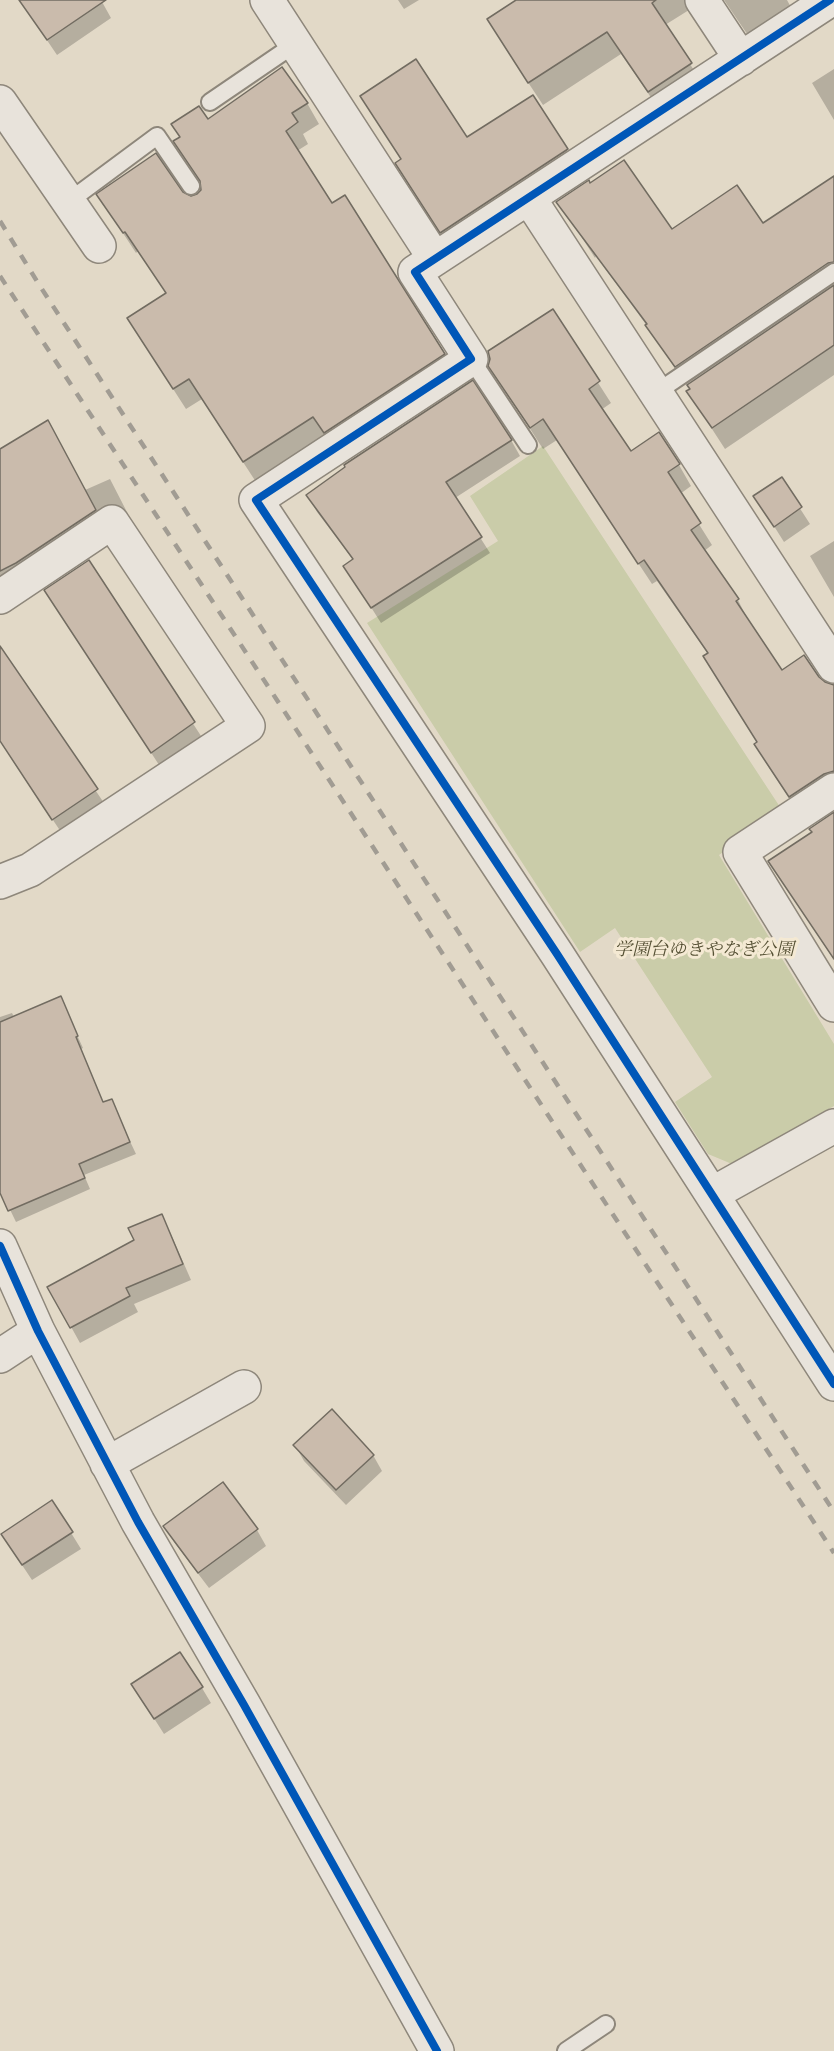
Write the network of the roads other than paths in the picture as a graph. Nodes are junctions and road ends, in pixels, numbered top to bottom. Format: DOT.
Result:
graph roads {
  1 [pos="267,0"];
  2 [pos="702,0"];
  3 [pos="831,0"];
  4 [pos="296,44"];
  5 [pos="741,59"];
  6 [pos="0,102"];
  7 [pos="210,102"];
  8 [pos="191,186"];
  9 [pos="529,198"];
  10 [pos="68,202"];
  11 [pos="99,246"];
  12 [pos="435,259"];
  13 [pos="834,272"];
  14 [pos="471,359"];
  15 [pos="657,392"];
  16 [pos="528,445"];
  17 [pos="0,597"];
  18 [pos="834,666"];
  19 [pos="834,790"];
  20 [pos="0,882"];
  21 [pos="834,1005"];
  22 [pos="834,1126"];
  23 [pos="712,1194"];
  24 [pos="0,1245"];
  25 [pos="38,1331"];
  26 [pos="0,1356"];
  27 [pos="834,1384"];
  28 [pos="244,1387"];
  29 [pos="107,1464"];
  30 [pos="606,2024"];
  31 [pos="435,2050"];
  32 [pos="566,2051"];
  1 -- 4 [label="street"];
  2 -- 5 [label="street"];
  3 -- 5 [label="street"];
  4 -- 7 [label="lane"];
  4 -- 12 [label="street"];
  5 -- 9 [label="street"];
  6 -- 10 [label="street"];
  8 -- 10 [label="lane"];
  9 -- 12 [label="street"];
  9 -- 15 [label="street"];
  10 -- 11 [label="street"];
  12 -- 14 [label="street"];
  13 -- 15 [label="lane"];
  14 -- 16 [label="lane"];
  14 -- 23 [label="street"];
  15 -- 18 [label="street"];
  17 -- 20 [label="street"];
  19 -- 21 [label="street"];
  22 -- 23 [label="street"];
  23 -- 27 [label="street"];
  24 -- 25 [label="street"];
  25 -- 26 [label="street"];
  25 -- 29 [label="street"];
  28 -- 29 [label="street"];
  29 -- 31 [label="street"];
  30 -- 32 [label="lane"];
}
